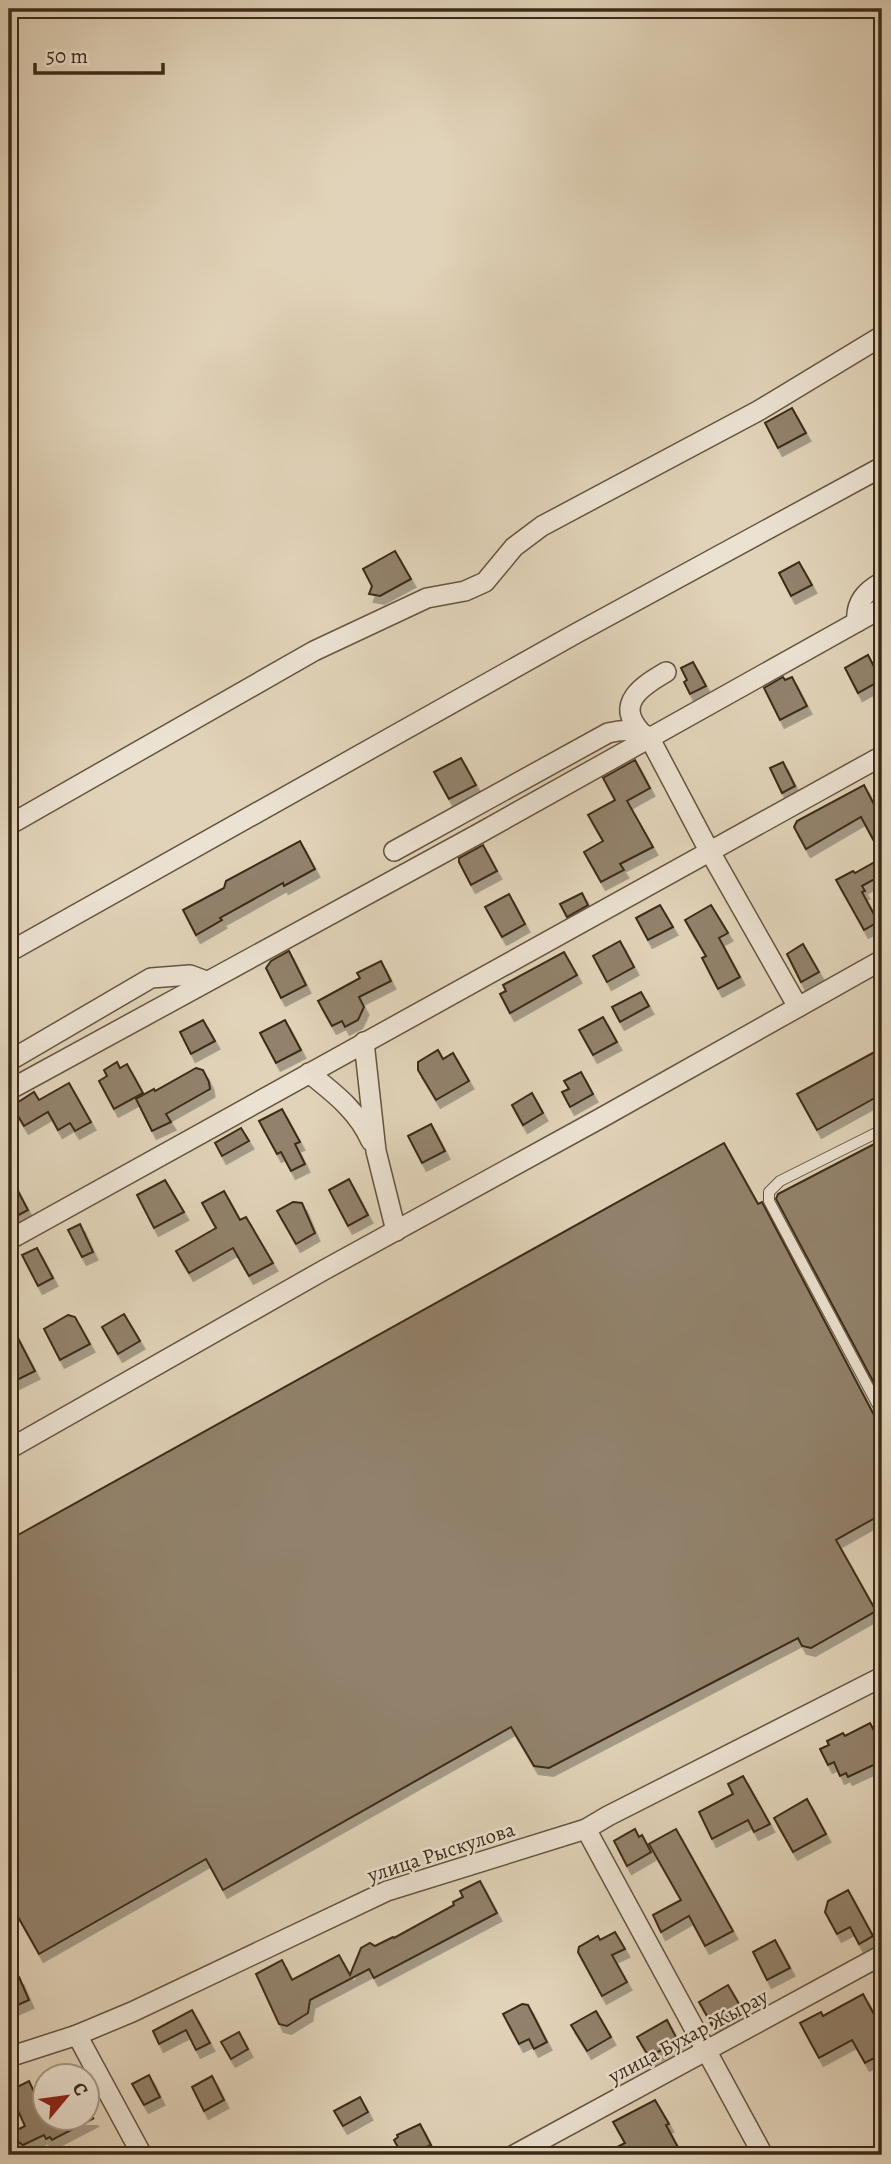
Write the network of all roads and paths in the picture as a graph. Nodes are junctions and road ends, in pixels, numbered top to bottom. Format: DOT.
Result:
graph roads {
  1 [pos="882,336"];
  2 [pos="882,467"];
  3 [pos="882,582"];
  4 [pos="882,608"];
  5 [pos="857,622"];
  6 [pos="666,671"];
  7 [pos="645,734"];
  8 [pos="882,755"];
  9 [pos="9,825"];
  10 [pos="710,850"];
  11 [pos="394,851"];
  12 [pos="9,952"];
  13 [pos="882,960"];
  14 [pos="206,981"];
  15 [pos="799,1007"];
  16 [pos="364,1042"];
  17 [pos="9,1061"];
  18 [pos="309,1073"];
  19 [pos="9,1090"];
  20 [pos="882,1130"];
  21 [pos="376,1151"];
  22 [pos="396,1231"];
  23 [pos="9,1240"];
  24 [pos="882,1413"];
  25 [pos="9,1449"];
  26 [pos="882,1677"];
  27 [pos="586,1829"];
  28 [pos="882,1955"];
  29 [pos="77,2035"];
  30 [pos="706,2052"];
  31 [pos="9,2057"];
  32 [pos="142,2155"];
  33 [pos="514,2155"];
  34 [pos="763,2155"];
  1 -- 9 [label="street"];
  2 -- 12 [label="street"];
  3 -- 5 [label="street"];
  4 -- 5 [label="street"];
  5 -- 7 [label="street"];
  6 -- 7 [label="street"];
  7 -- 10 [label="street"];
  7 -- 11 [label="street"];
  7 -- 14 [label="street"];
  8 -- 10 [label="street"];
  10 -- 15 [label="street"];
  10 -- 16 [label="street"];
  13 -- 15 [label="street"];
  14 -- 17 [label="street"];
  14 -- 19 [label="street"];
  15 -- 22 [label="street"];
  16 -- 18 [label="street"];
  16 -- 21 [label="street"];
  18 -- 21 [label="street"];
  18 -- 23 [label="street"];
  20 -- 24 [label="lane"];
  21 -- 22 [label="street"];
  22 -- 25 [label="street"];
  26 -- 27 [label="street, улица Рыскулова"];
  27 -- 29 [label="street, улица Рыскулова"];
  27 -- 30 [label="street"];
  28 -- 30 [label="street, улица Бухар Жырау"];
  29 -- 31 [label="street, улица Рыскулова"];
  29 -- 32 [label="street"];
  30 -- 33 [label="street, улица Бухар Жырау"];
  30 -- 34 [label="street"];
}
